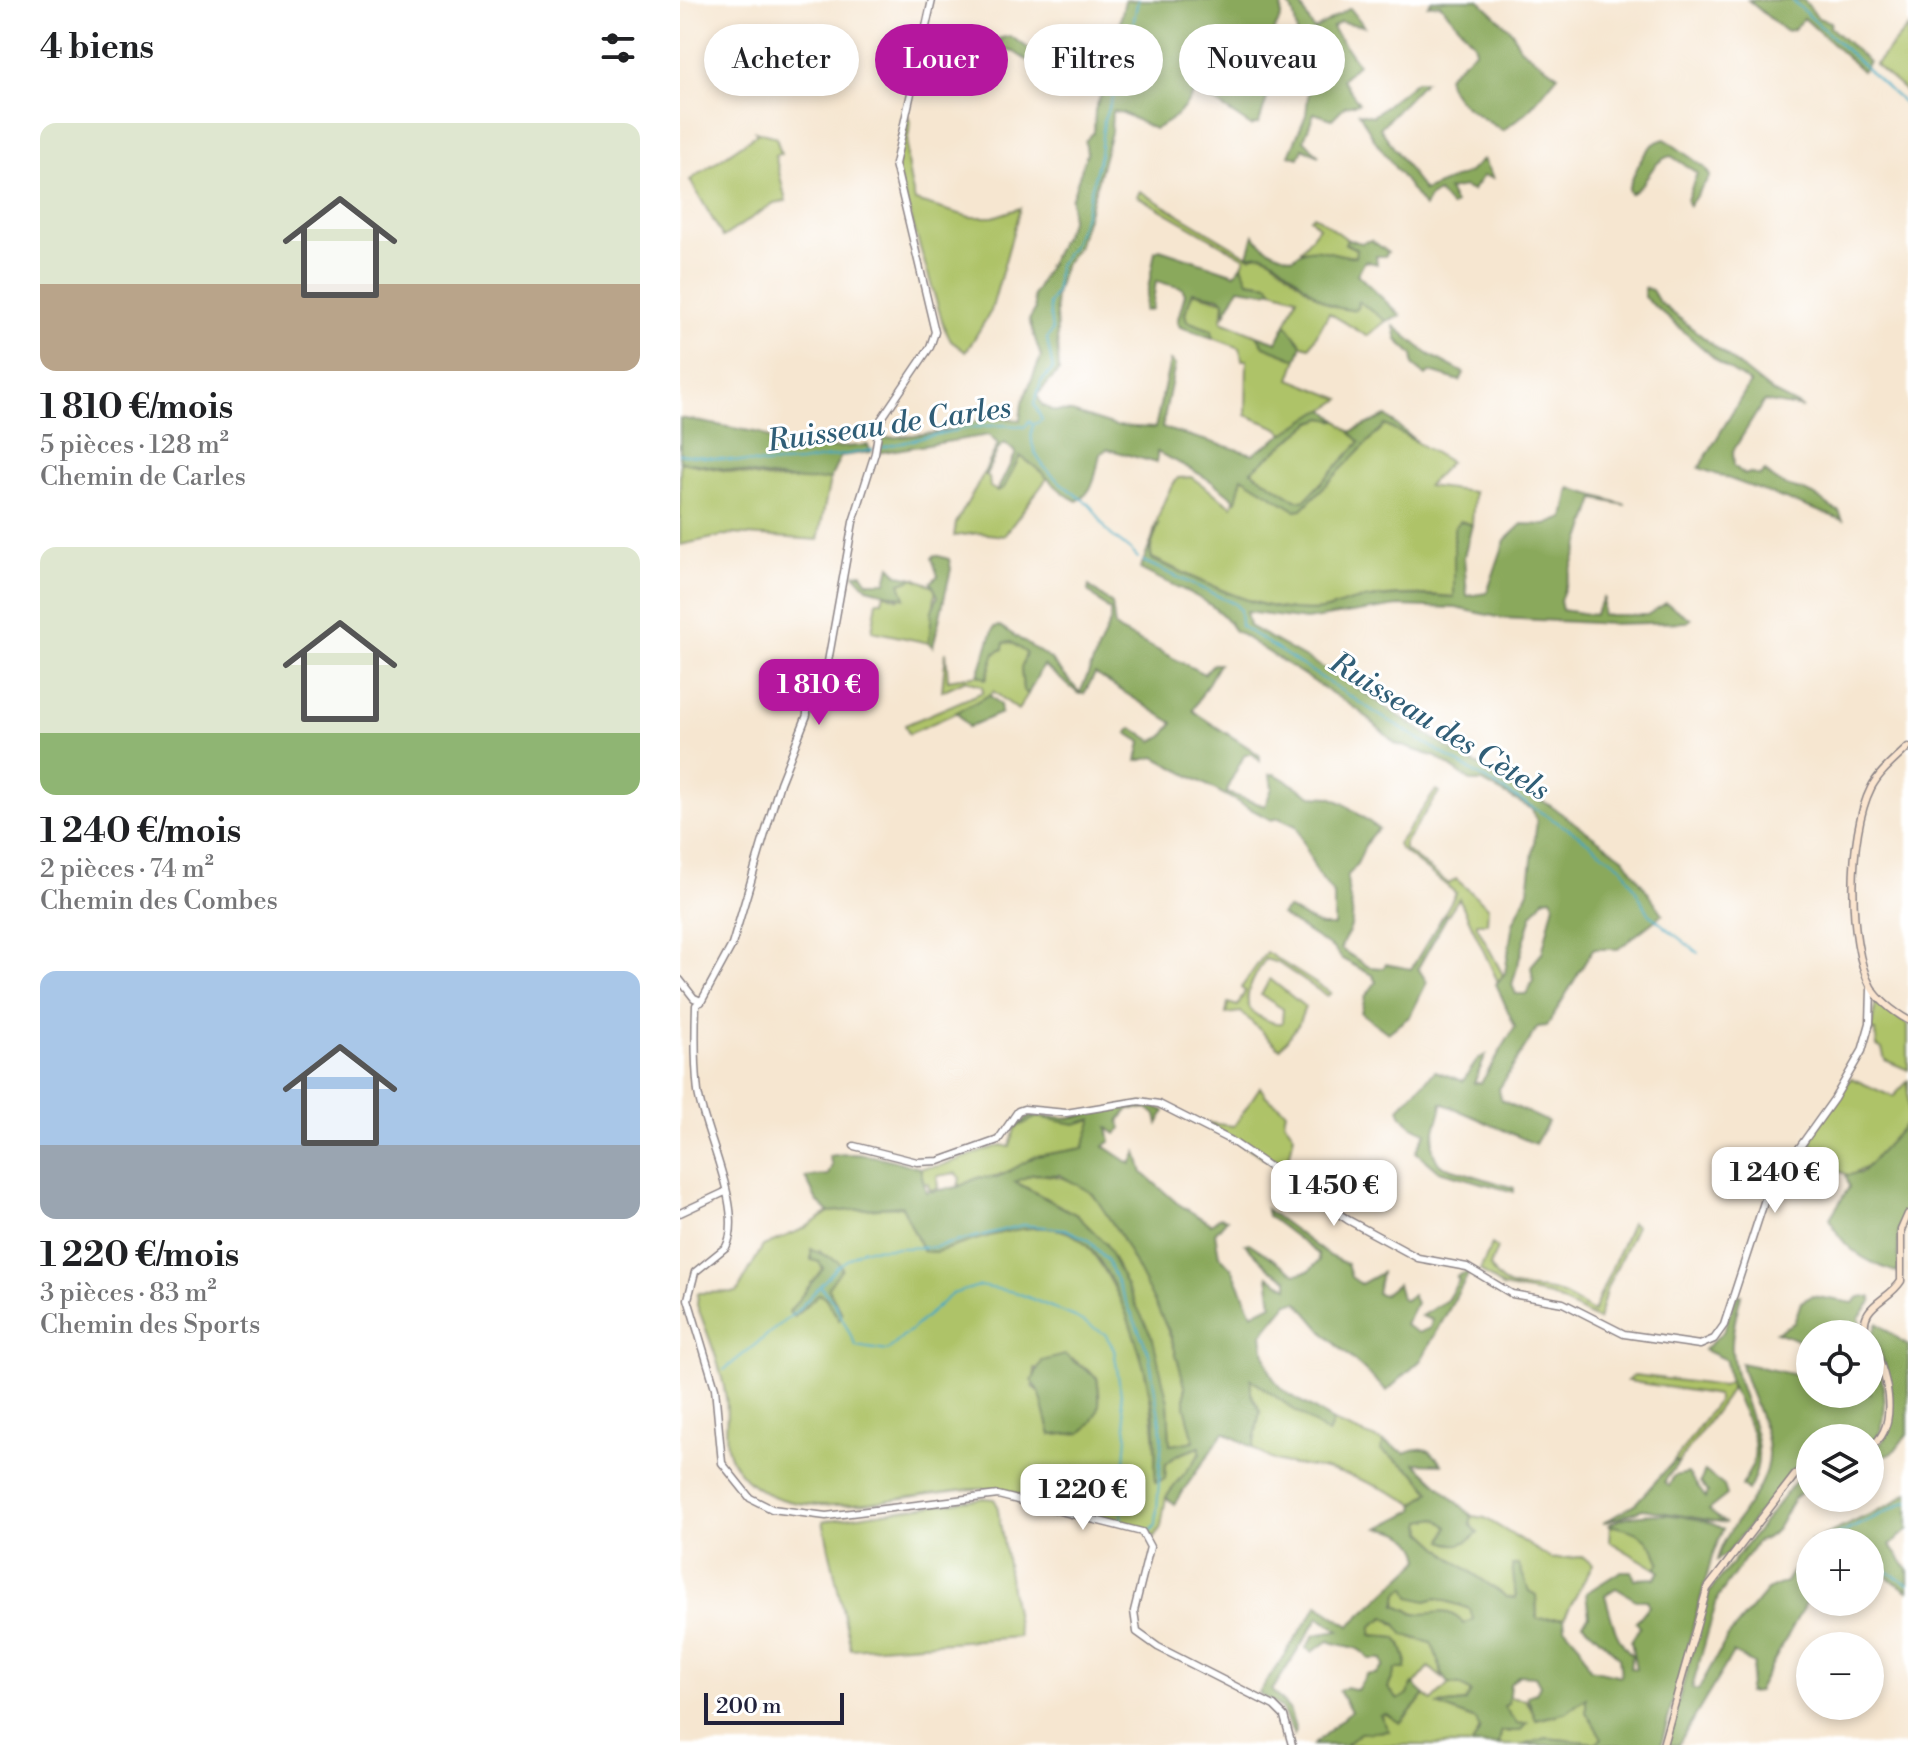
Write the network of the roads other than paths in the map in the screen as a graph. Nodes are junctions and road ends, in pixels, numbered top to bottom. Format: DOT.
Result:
graph roads {
  1 [pos="932,0"];
  2 [pos="1908,747"];
  3 [pos="680,980"];
  4 [pos="1874,991"];
  5 [pos="696,1001"];
  6 [pos="1908,1020"];
  7 [pos="854,1146"];
  8 [pos="725,1192"];
  9 [pos="680,1213"];
  10 [pos="1908,1214"];
  11 [pos="1865,1320"];
  12 [pos="1884,1386"];
  13 [pos="1884,1431"];
  14 [pos="1796,1474"];
  15 [pos="1292,1745"];
  16 [pos="1663,1745"];
  1 -- 5 [label="street"];
  2 -- 4 [label="main road"];
  3 -- 5 [label="street"];
  4 -- 6 [label="main road"];
  4 -- 7 [label="street"];
  5 -- 8 [label="street"];
  8 -- 9 [label="street"];
  8 -- 15 [label="street"];
  10 -- 11 [label="main road"];
  12 -- 13 [label="main road"];
  14 -- 16 [label="main road"];
}
